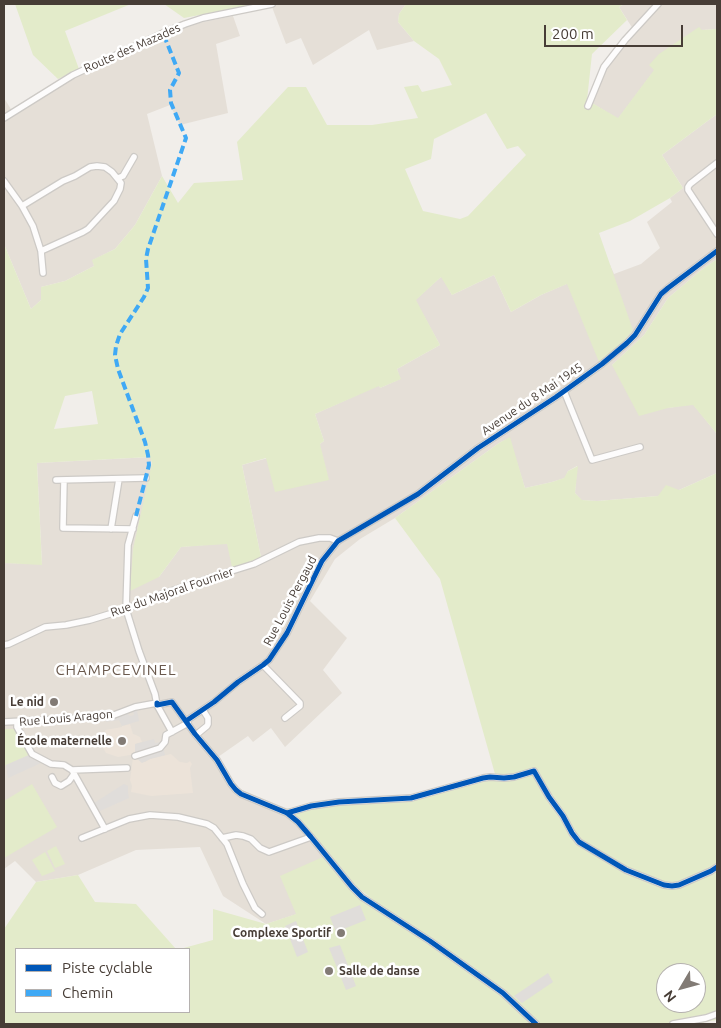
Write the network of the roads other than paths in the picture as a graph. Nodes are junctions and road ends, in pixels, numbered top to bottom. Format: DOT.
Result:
graph roads {
  1 [pos="272,4"];
  2 [pos="658,4"];
  3 [pos="588,106"];
  4 [pos="4,118"];
  5 [pos="134,157"];
  6 [pos="717,163"];
  7 [pos="118,178"];
  8 [pos="4,182"];
  9 [pos="22,206"];
  10 [pos="717,234"];
  11 [pos="41,251"];
  12 [pos="717,251"];
  13 [pos="43,273"];
  14 [pos="564,391"];
  15 [pos="640,446"];
  16 [pos="146,478"];
  17 [pos="119,479"];
  18 [pos="56,480"];
  19 [pos="64,480"];
  20 [pos="136,516"];
  21 [pos="111,529"];
  22 [pos="133,529"];
  23 [pos="338,541"];
  24 [pos="126,609"];
  25 [pos="4,646"];
  26 [pos="263,665"];
  27 [pos="157,704"];
  28 [pos="203,710"];
  29 [pos="285,718"];
  30 [pos="4,722"];
  31 [pos="17,722"];
  32 [pos="187,722"];
  33 [pos="172,732"];
  34 [pos="196,735"];
  35 [pos="135,756"];
  36 [pos="126,768"];
  37 [pos="73,772"];
  38 [pos="52,777"];
  39 [pos="287,813"];
  40 [pos="105,829"];
  41 [pos="311,837"];
  42 [pos="82,838"];
  43 [pos="222,838"];
  44 [pos="717,867"];
  45 [pos="262,914"];
  46 [pos="717,1014"];
  47 [pos="536,1024"];
  48 [pos="673,1024"];
  1 -- 4 [label="street, Route des Mazades"];
  2 -- 3 [label="street"];
  5 -- 7 [label="street"];
  6 -- 10 [label="street"];
  7 -- 9 [label="street"];
  7 -- 11 [label="street"];
  8 -- 9 [label="street"];
  9 -- 11 [label="street"];
  11 -- 13 [label="street"];
  12 -- 14 [label="street, Avenue du 8 Mai 1945"];
  14 -- 15 [label="street"];
  14 -- 23 [label="street, Avenue du 8 Mai 1945"];
  16 -- 17 [label="street"];
  17 -- 19 [label="street"];
  17 -- 21 [label="street"];
  18 -- 19 [label="street"];
  19 -- 21 [label="street"];
  20 -- 22 [label="street"];
  21 -- 22 [label="street"];
  22 -- 24 [label="street"];
  23 -- 24 [label="street, Rue du Majoral Fournier"];
  23 -- 26 [label="street, Rue Louis Pergaud"];
  24 -- 25 [label="street, Rue du Majoral Fournier"];
  24 -- 27 [label="street"];
  26 -- 28 [label="street, Rue Louis Pergaud"];
  26 -- 29 [label="street"];
  27 -- 31 [label="street, Rue Louis Aragon"];
  27 -- 32 [label="street, Rue Louis Aragon"];
  27 -- 33 [label="street"];
  28 -- 32 [label="street, Rue Louis Pergaud"];
  28 -- 34 [label="street"];
  30 -- 31 [label="street, Rue Louis Aragon"];
  31 -- 37 [label="street"];
  32 -- 33 [label="street, Rue Louis Pergaud"];
  32 -- 34 [label="street"];
  33 -- 35 [label="street, Rue Louis Pergaud"];
  34 -- 39 [label="street"];
  36 -- 37 [label="street"];
  37 -- 38 [label="street"];
  37 -- 40 [label="street"];
  39 -- 41 [label="street"];
  39 -- 44 [label="street"];
  40 -- 42 [label="street"];
  40 -- 43 [label="street"];
  41 -- 43 [label="street"];
  41 -- 47 [label="street"];
  43 -- 45 [label="street"];
  46 -- 48 [label="street"];
}
